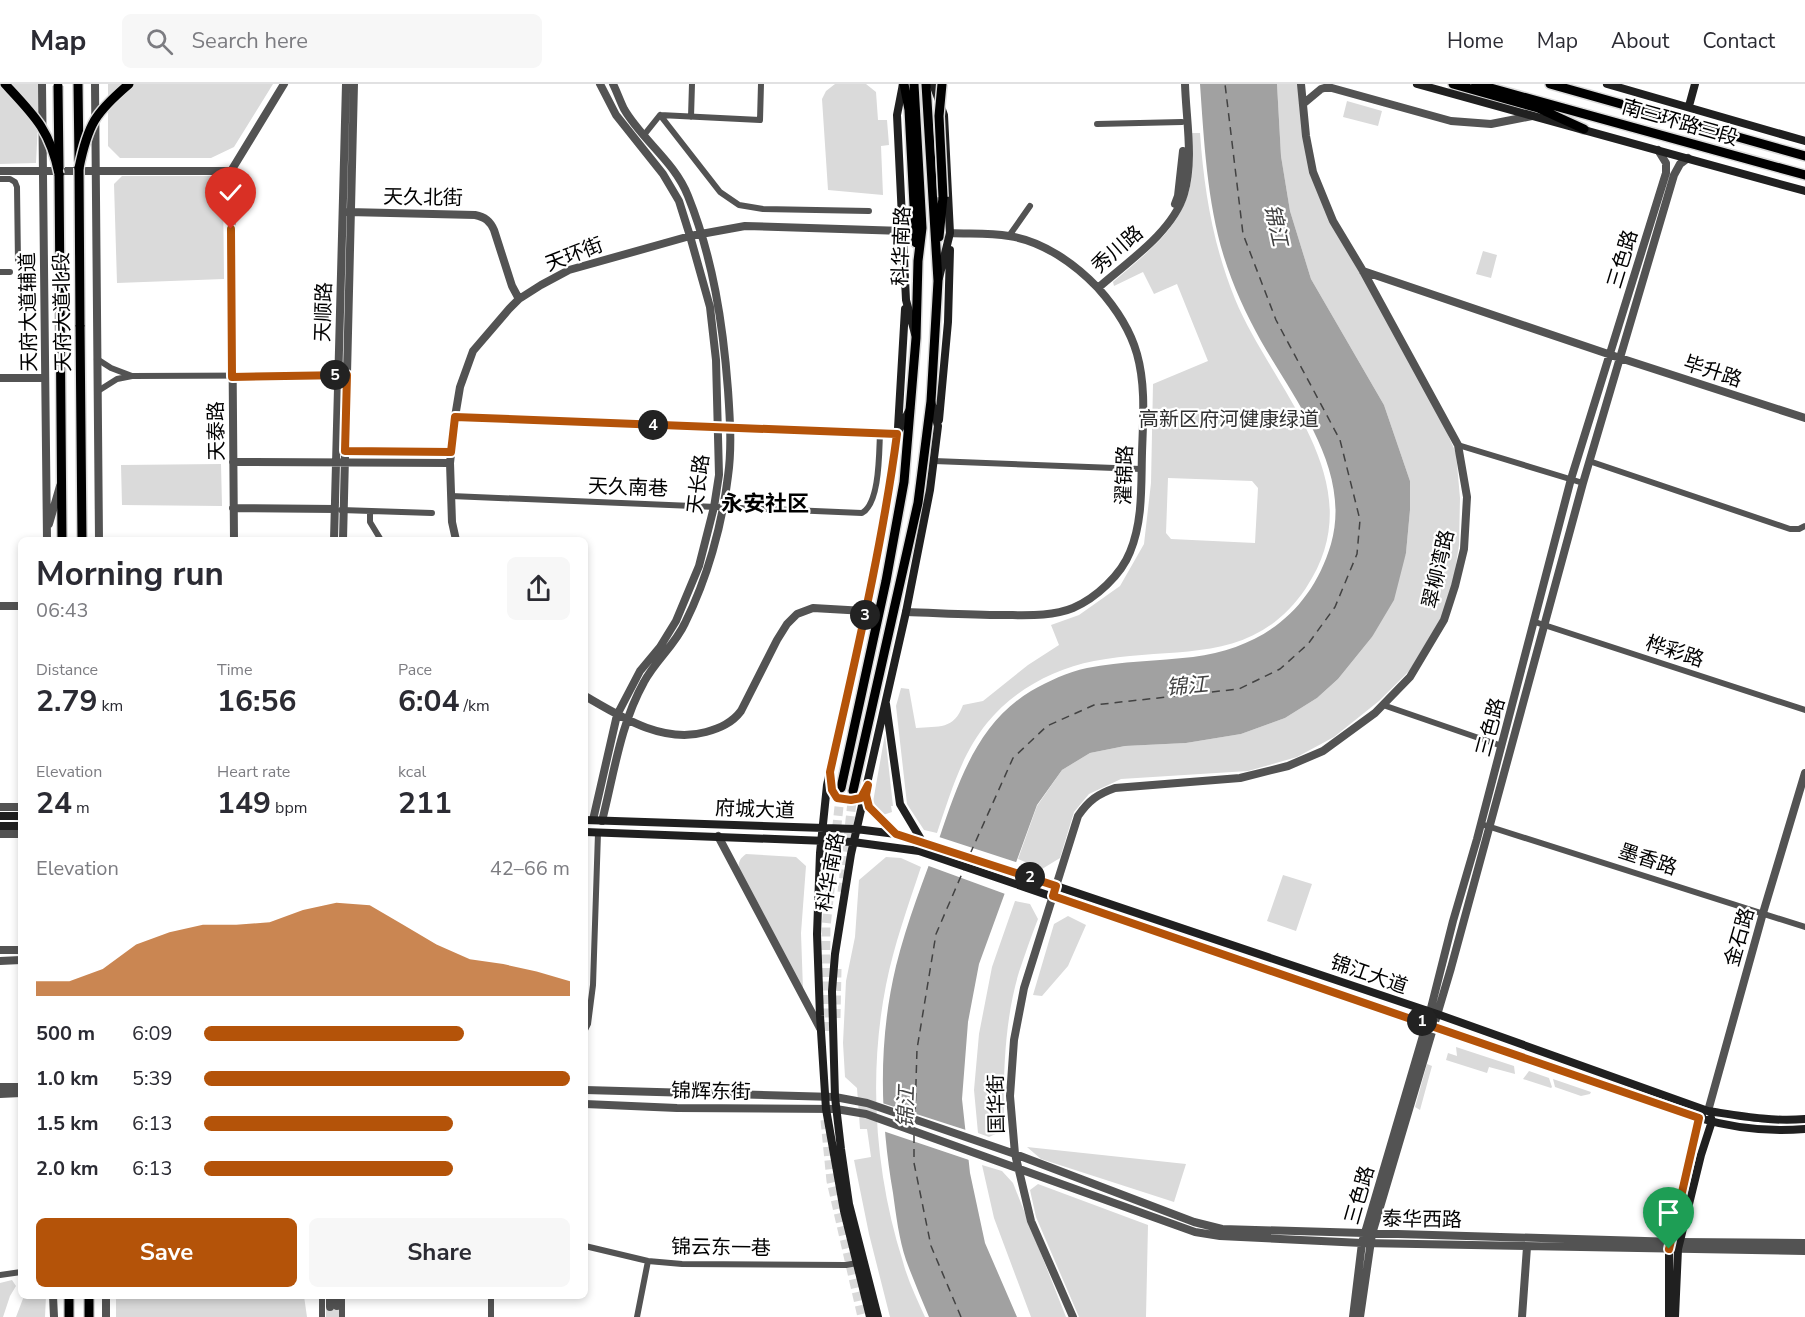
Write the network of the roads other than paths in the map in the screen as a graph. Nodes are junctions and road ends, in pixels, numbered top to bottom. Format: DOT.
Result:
graph roads {
  1 [pos="5,84"];
  2 [pos="42,84"];
  3 [pos="58,84"];
  4 [pos="78,84"];
  5 [pos="95,84"];
  6 [pos="129,84"];
  7 [pos="284,84"];
  8 [pos="346,84"];
  9 [pos="354,84"];
  10 [pos="600,84"];
  11 [pos="613,84"];
  12 [pos="692,84"];
  13 [pos="761,84"];
  14 [pos="903,84"];
  15 [pos="914,84"];
  16 [pos="926,84"];
  17 [pos="933,84"];
  18 [pos="942,84"];
  19 [pos="1179,84"];
  20 [pos="1185,84"];
  21 [pos="1301,84"];
  22 [pos="1417,84"];
  23 [pos="1453,84"];
  24 [pos="1476,84"];
  25 [pos="1550,84"];
  26 [pos="1607,84"];
  27 [pos="1695,84"];
  28 [pos="1324,86"];
  29 [pos="1303,104"];
  30 [pos="1689,106"];
  31 [pos="660,115"];
  32 [pos="1532,116"];
  33 [pos="691,117"];
  34 [pos="1182,122"];
  35 [pos="1097,124"];
  36 [pos="1584,129"];
  37 [pos="644,135"];
  38 [pos="1805,141"];
  39 [pos="1659,150"];
  40 [pos="1805,156"];
  41 [pos="1688,158"];
  42 [pos="79,168"];
  43 [pos="43,170"];
  44 [pos="0,171"];
  45 [pos="96,171"];
  46 [pos="231,171"];
  47 [pos="59,174"];
  48 [pos="1805,175"];
  49 [pos="0,179"];
  50 [pos="1805,191"];
  51 [pos="1030,206"];
  52 [pos="869,211"];
  53 [pos="342,212"];
  54 [pos="352,212"];
  55 [pos="904,231"];
  56 [pos="701,233"];
  57 [pos="951,233"];
  58 [pos="690,236"];
  59 [pos="1010,236"];
  60 [pos="937,260"];
  61 [pos="918,261"];
  62 [pos="18,262"];
  63 [pos="1363,271"];
  64 [pos="0,272"];
  65 [pos="10,272"];
  66 [pos="939,280"];
  67 [pos="1098,288"];
  68 [pos="519,299"];
  69 [pos="906,300"];
  70 [pos="916,338"];
  71 [pos="1610,354"];
  72 [pos="1620,358"];
  73 [pos="97,359"];
  74 [pos="338,375"];
  75 [pos="347,375"];
  76 [pos="132,376"];
  77 [pos="232,377"];
  78 [pos="0,378"];
  79 [pos="45,378"];
  80 [pos="98,391"];
  81 [pos="932,401"];
  82 [pos="910,409"];
  83 [pos="455,417"];
  84 [pos="1805,418"];
  85 [pos="938,426"];
  86 [pos="719,427"];
  87 [pos="730,428"];
  88 [pos="880,433"];
  89 [pos="897,434"];
  90 [pos="1458,445"];
  91 [pos="336,451"];
  92 [pos="345,451"];
  93 [pos="451,452"];
  94 [pos="934,461"];
  95 [pos="1589,461"];
  96 [pos="233,462"];
  97 [pos="335,462"];
  98 [pos="344,462"];
  99 [pos="450,463"];
  100 [pos="1141,469"];
  101 [pos="62,479"];
  102 [pos="1571,480"];
  103 [pos="904,482"];
  104 [pos="1583,483"];
  105 [pos="451,496"];
  106 [pos="918,503"];
  107 [pos="886,506"];
  108 [pos="714,507"];
  109 [pos="233,508"];
  110 [pos="723,508"];
  111 [pos="335,509"];
  112 [pos="344,510"];
  113 [pos="370,512"];
  114 [pos="432,513"];
  115 [pos="1805,525"];
  116 [pos="47,536"];
  117 [pos="62,537"];
  118 [pos="82,537"];
  119 [pos="99,537"];
  120 [pos="234,537"];
  121 [pos="334,537"];
  122 [pos="343,537"];
  123 [pos="379,537"];
  124 [pos="455,537"];
  125 [pos="921,541"];
  126 [pos="0,606"];
  127 [pos="18,606"];
  128 [pos="866,611"];
  129 [pos="906,612"];
  130 [pos="1535,622"];
  131 [pos="1544,625"];
  132 [pos="588,698"];
  133 [pos="885,698"];
  134 [pos="1383,705"];
  135 [pos="1805,710"];
  136 [pos="616,715"];
  137 [pos="626,720"];
  138 [pos="1502,746"];
  139 [pos="830,772"];
  140 [pos="1805,774"];
  141 [pos="841,788"];
  142 [pos="867,790"];
  143 [pos="853,791"];
  144 [pos="0,807"];
  145 [pos="18,807"];
  146 [pos="0,816"];
  147 [pos="18,816"];
  148 [pos="594,820"];
  149 [pos="1481,824"];
  150 [pos="0,826"];
  151 [pos="18,826"];
  152 [pos="823,827"];
  153 [pos="1491,827"];
  154 [pos="856,829"];
  155 [pos="588,832"];
  156 [pos="598,833"];
  157 [pos="0,834"];
  158 [pos="18,834"];
  159 [pos="896,834"];
  160 [pos="718,836"];
  161 [pos="822,841"];
  162 [pos="922,841"];
  163 [pos="854,842"];
  164 [pos="1027,876"];
  165 [pos="1024,886"];
  166 [pos="1056,886"];
  167 [pos="1053,896"];
  168 [pos="1763,913"];
  169 [pos="1805,927"];
  170 [pos="0,950"];
  171 [pos="18,950"];
  172 [pos="18,960"];
  173 [pos="0,961"];
  174 [pos="1433,1013"];
  175 [pos="588,1024"];
  176 [pos="1430,1024"];
  177 [pos="820,1028"];
  178 [pos="0,1087"];
  179 [pos="18,1087"];
  180 [pos="588,1090"];
  181 [pos="604,1091"];
  182 [pos="0,1094"];
  183 [pos="18,1094"];
  184 [pos="830,1097"];
  185 [pos="867,1103"];
  186 [pos="588,1104"];
  187 [pos="602,1105"];
  188 [pos="826,1109"];
  189 [pos="836,1109"];
  190 [pos="1708,1111"];
  191 [pos="1699,1118"];
  192 [pos="1805,1119"];
  193 [pos="1712,1122"];
  194 [pos="1805,1129"];
  195 [pos="1015,1154"];
  196 [pos="989,1156"];
  197 [pos="1017,1168"];
  198 [pos="1369,1234"];
  199 [pos="1805,1243"];
  200 [pos="1366,1244"];
  201 [pos="1674,1245"];
  202 [pos="588,1247"];
  203 [pos="1527,1247"];
  204 [pos="1805,1251"];
  205 [pos="648,1261"];
  206 [pos="857,1263"];
  207 [pos="18,1272"];
  208 [pos="0,1275"];
  209 [pos="53,1299"];
  210 [pos="69,1299"];
  211 [pos="89,1299"];
  212 [pos="106,1299"];
  213 [pos="322,1299"];
  214 [pos="331,1299"];
  215 [pos="338,1299"];
  216 [pos="339,1299"];
  217 [pos="491,1299"];
  218 [pos="323,1316"];
  219 [pos="341,1316"];
  220 [pos="54,1317"];
  221 [pos="69,1317"];
  222 [pos="89,1317"];
  223 [pos="106,1317"];
  224 [pos="491,1317"];
  225 [pos="637,1317"];
  226 [pos="870,1317"];
  227 [pos="878,1317"];
  228 [pos="1073,1317"];
  229 [pos="1353,1317"];
  230 [pos="1360,1317"];
  231 [pos="1522,1317"];
  232 [pos="1669,1317"];
  233 [pos="1676,1317"];
  1 -- 47 [label="main road, bridge"];
  2 -- 43 [label="street, 天府大道辅道"];
  3 -- 47 [label="main road, 天府大道北段, bridge"];
  4 -- 42 [label="main road, 天府大道北段, bridge"];
  5 -- 45 [label="street"];
  6 -- 42 [label="main road, bridge"];
  7 -- 46 [label="street"];
  8 -- 53 [label="street, 天顺路"];
  9 -- 54 [label="street, 天顺路"];
  10 -- 58 [label="street, 天长路"];
  11 -- 37 [label="street, 天长路"];
  12 -- 33 [label="street"];
  13 -- 33 [label="street"];
  14 -- 55 [label="main road"];
  14 -- 61 [label="main road"];
  15 -- 61 [label="main road, 科华南路"];
  16 -- 60 [label="main road, 科华南路"];
  17 -- 57 [label="main road"];
  18 -- 60 [label="main road, bridge"];
  19 -- 34 [label="street, 秀川路"];
  20 -- 67 [label="street, 秀川路"];
  21 -- 29 [label="street, 翠柳湾路"];
  22 -- 32 [label="main road"];
  23 -- 36 [label="main road"];
  24 -- 48 [label="main road, 南三环路三段"];
  25 -- 40 [label="main road"];
  26 -- 30 [label="main road"];
  27 -- 30 [label="main road"];
  28 -- 29 [label="street"];
  28 -- 32 [label="street"];
  29 -- 63 [label="street, 翠柳湾路"];
  30 -- 38 [label="main road"];
  31 -- 33 [label="street"];
  31 -- 37 [label="street"];
  31 -- 52 [label="street"];
  32 -- 36 [label="main road"];
  34 -- 35 [label="street"];
  34 -- 67 [label="street, 秀川路"];
  36 -- 39 [label="main road"];
  37 -- 56 [label="street, 天长路"];
  39 -- 41 [label="main road"];
  39 -- 71 [label="street, 三色路"];
  41 -- 50 [label="main road"];
  41 -- 72 [label="street, 三色路"];
  42 -- 118 [label="main road, 天府大道北段, bridge"];
  43 -- 44 [label="street"];
  43 -- 45 [label="street"];
  43 -- 79 [label="street, 天府大道辅道"];
  45 -- 46 [label="street"];
  45 -- 73 [label="street"];
  46 -- 77 [label="street, 天泰路"];
  47 -- 101 [label="main road, 天府大道北段"];
  49 -- 62 [label="street"];
  51 -- 59 [label="street"];
  53 -- 54 [label="street, 天久北街"];
  53 -- 74 [label="street, 天顺路"];
  54 -- 68 [label="street, 天久北街"];
  54 -- 75 [label="street, 天顺路"];
  55 -- 56 [label="street, 天环街"];
  55 -- 69 [label="main road"];
  56 -- 58 [label="street, 天环街"];
  56 -- 87 [label="street, 天长路"];
  57 -- 59 [label="street, 濯锦路"];
  57 -- 66 [label="main road"];
  57 -- 85 [label="main road"];
  58 -- 68 [label="street, 天环街"];
  58 -- 86 [label="street, 天长路"];
  59 -- 67 [label="street, 濯锦路"];
  60 -- 66 [label="main road, 科华南路"];
  61 -- 70 [label="main road, 科华南路"];
  63 -- 71 [label="street, 毕升路"];
  63 -- 90 [label="street, 翠柳湾路"];
  64 -- 65 [label="street"];
  66 -- 81 [label="main road, 科华南路"];
  67 -- 100 [label="street, 濯锦路"];
  68 -- 83 [label="street, 天环街"];
  69 -- 70 [label="main road"];
  69 -- 89 [label="main road"];
  70 -- 82 [label="main road, 科华南路"];
  71 -- 72 [label="street, 毕升路"];
  71 -- 102 [label="street, 三色路"];
  72 -- 84 [label="street, 毕升路"];
  72 -- 95 [label="street, 三色路"];
  73 -- 76 [label="street"];
  73 -- 80 [label="street"];
  74 -- 75 [label="street"];
  74 -- 77 [label="street"];
  74 -- 91 [label="street, 天顺路"];
  75 -- 92 [label="street, 天顺路"];
  76 -- 77 [label="street"];
  76 -- 80 [label="street"];
  77 -- 96 [label="street, 天泰路"];
  78 -- 79 [label="street"];
  79 -- 116 [label="street, 天府大道辅道"];
  80 -- 119 [label="street"];
  81 -- 85 [label="main road, 科华南路"];
  81 -- 106 [label="main road, 科华南路"];
  82 -- 89 [label="main road, 科华南路"];
  82 -- 103 [label="main road, 科华南路"];
  83 -- 86 [label="street"];
  83 -- 93 [label="street, 天环街"];
  85 -- 94 [label="main road, 科华南路"];
  86 -- 87 [label="street"];
  86 -- 108 [label="street, 天长路"];
  87 -- 88 [label="street"];
  87 -- 110 [label="street, 天长路"];
  88 -- 89 [label="street"];
  88 -- 110 [label="street, 天久南巷"];
  89 -- 107 [label="main road, 科华南路"];
  90 -- 102 [label="street"];
  90 -- 134 [label="street, 翠柳湾路"];
  91 -- 92 [label="street"];
  91 -- 97 [label="street, 天顺路"];
  92 -- 93 [label="street"];
  92 -- 98 [label="street, 天顺路"];
  93 -- 99 [label="street, 天环街"];
  94 -- 100 [label="street"];
  94 -- 125 [label="main road, 科华南路"];
  95 -- 104 [label="street, 三色路"];
  95 -- 115 [label="street"];
  96 -- 97 [label="street"];
  96 -- 109 [label="street, 天泰路"];
  97 -- 98 [label="street"];
  97 -- 111 [label="street, 天顺路"];
  98 -- 99 [label="street"];
  98 -- 112 [label="street, 天顺路"];
  99 -- 105 [label="street, 天环街"];
  100 -- 129 [label="street, 濯锦路"];
  101 -- 116 [label="street"];
  101 -- 117 [label="main road, 天府大道北段"];
  102 -- 104 [label="street"];
  102 -- 130 [label="street, 三色路"];
  103 -- 107 [label="main road"];
  103 -- 141 [label="main road, 科华南路"];
  104 -- 131 [label="street, 三色路"];
  105 -- 108 [label="street, 天久南巷"];
  105 -- 124 [label="street, 天环街"];
  106 -- 125 [label="main road"];
  106 -- 143 [label="main road, 科华南路"];
  107 -- 128 [label="main road, 科华南路"];
  108 -- 110 [label="street, 天久南巷"];
  108 -- 136 [label="street, 天长路"];
  109 -- 111 [label="street"];
  109 -- 120 [label="street, 天泰路"];
  110 -- 137 [label="street, 天长路"];
  111 -- 112 [label="street"];
  111 -- 121 [label="street, 天顺路"];
  112 -- 113 [label="street"];
  112 -- 122 [label="street, 天顺路"];
  113 -- 114 [label="street"];
  113 -- 123 [label="street"];
  125 -- 129 [label="main road, 科华南路"];
  126 -- 127 [label="street"];
  128 -- 137 [label="street"];
  128 -- 139 [label="main road, 科华南路"];
  129 -- 133 [label="main road, 科华南路"];
  130 -- 131 [label="street, 桦彩路"];
  130 -- 138 [label="street, 三色路"];
  131 -- 135 [label="street, 桦彩路"];
  131 -- 153 [label="street, 三色路"];
  132 -- 136 [label="street"];
  133 -- 142 [label="main road, 科华南路"];
  133 -- 162 [label="main road"];
  134 -- 138 [label="street"];
  134 -- 166 [label="street, 翠柳湾路"];
  136 -- 137 [label="street"];
  136 -- 148 [label="street, 天长路"];
  137 -- 148 [label="street, 天长路"];
  138 -- 149 [label="street, 三色路"];
  139 -- 142 [label="main road"];
  139 -- 152 [label="main road, 科华南路"];
  140 -- 168 [label="street, 金石路"];
  142 -- 154 [label="main road, 科华南路"];
  142 -- 159 [label="main road"];
  144 -- 145 [label="street"];
  146 -- 147 [label="main road"];
  148 -- 152 [label="main road, 府城大道"];
  149 -- 153 [label="street, 墨香路"];
  149 -- 174 [label="street, 三色路"];
  150 -- 151 [label="main road"];
  152 -- 154 [label="main road, 府城大道"];
  152 -- 161 [label="main road, 科华南路"];
  153 -- 168 [label="street, 墨香路"];
  153 -- 174 [label="street, 三色路"];
  154 -- 159 [label="main road, 府城大道"];
  154 -- 163 [label="main road, 科华南路"];
  155 -- 156 [label="main road, 府城大道"];
  156 -- 160 [label="main road, 府城大道"];
  156 -- 175 [label="street"];
  157 -- 158 [label="street"];
  159 -- 162 [label="main road, 府城大道"];
  160 -- 161 [label="main road, 府城大道"];
  160 -- 177 [label="street"];
  161 -- 163 [label="main road, 府城大道"];
  161 -- 177 [label="main road, 科华南路"];
  162 -- 164 [label="main road, 府城大道"];
  163 -- 165 [label="main road, 府城大道"];
  163 -- 184 [label="main road, 科华南路"];
  164 -- 166 [label="main road, 锦江大道"];
  165 -- 167 [label="main road, 锦江大道"];
  166 -- 167 [label="street, 国华街"];
  166 -- 174 [label="main road, 锦江大道"];
  167 -- 176 [label="main road, 锦江大道"];
  167 -- 195 [label="street, 国华街"];
  168 -- 169 [label="street, 墨香路"];
  168 -- 190 [label="street, 金石路"];
  170 -- 171 [label="street"];
  172 -- 173 [label="street"];
  174 -- 176 [label="street, 三色路"];
  174 -- 190 [label="main road, 锦江大道"];
  176 -- 191 [label="main road, 锦江大道"];
  176 -- 198 [label="street, 三色路"];
  177 -- 184 [label="main road, 科华南路"];
  178 -- 179 [label="street"];
  180 -- 181 [label="street, 锦辉东街"];
  181 -- 184 [label="street, 锦辉东街"];
  181 -- 187 [label="street"];
  182 -- 183 [label="street"];
  184 -- 185 [label="street, 锦辉东街"];
  184 -- 188 [label="main road, 科华南路"];
  184 -- 189 [label="main road, 科华南路"];
  185 -- 195 [label="street, 泰华西路"];
  186 -- 187 [label="street, 锦辉东街"];
  187 -- 188 [label="street, 锦辉东街"];
  188 -- 189 [label="street, 锦辉东街"];
  188 -- 206 [label="main road, 科华南路"];
  189 -- 196 [label="street, 锦辉东街"];
  189 -- 227 [label="main road, 科华南路"];
  190 -- 191 [label="main road"];
  190 -- 192 [label="main road, 锦江大道"];
  190 -- 193 [label="main road"];
  191 -- 193 [label="main road, 锦江大道"];
  191 -- 201 [label="main road"];
  193 -- 194 [label="main road, 锦江大道"];
  193 -- 201 [label="main road"];
  195 -- 197 [label="street, 国华街"];
  195 -- 198 [label="street, 泰华西路"];
  196 -- 197 [label="street, 泰华西路"];
  197 -- 200 [label="street, 泰华西路"];
  197 -- 228 [label="street, 国华街"];
  198 -- 200 [label="street, 三色路"];
  198 -- 201 [label="street, 泰华西路"];
  199 -- 201 [label="street, 泰华西路"];
  200 -- 203 [label="street, 泰华西路"];
  200 -- 229 [label="street, 三色路"];
  200 -- 230 [label="street, 三色路"];
  201 -- 203 [label="street, 泰华西路"];
  201 -- 204 [label="street, 泰华西路"];
  201 -- 232 [label="main road"];
  201 -- 233 [label="main road"];
  202 -- 205 [label="street, 锦云东一巷"];
  203 -- 231 [label="street"];
  205 -- 206 [label="street, 锦云东一巷"];
  205 -- 225 [label="street"];
  206 -- 226 [label="main road, 科华南路"];
  207 -- 208 [label="street"];
  209 -- 220 [label="street"];
  210 -- 221 [label="main road"];
  211 -- 222 [label="main road"];
  212 -- 223 [label="street"];
  213 -- 218 [label="street"];
  214 -- 215 [label="street"];
  216 -- 219 [label="street"];
  217 -- 224 [label="street"];
}
